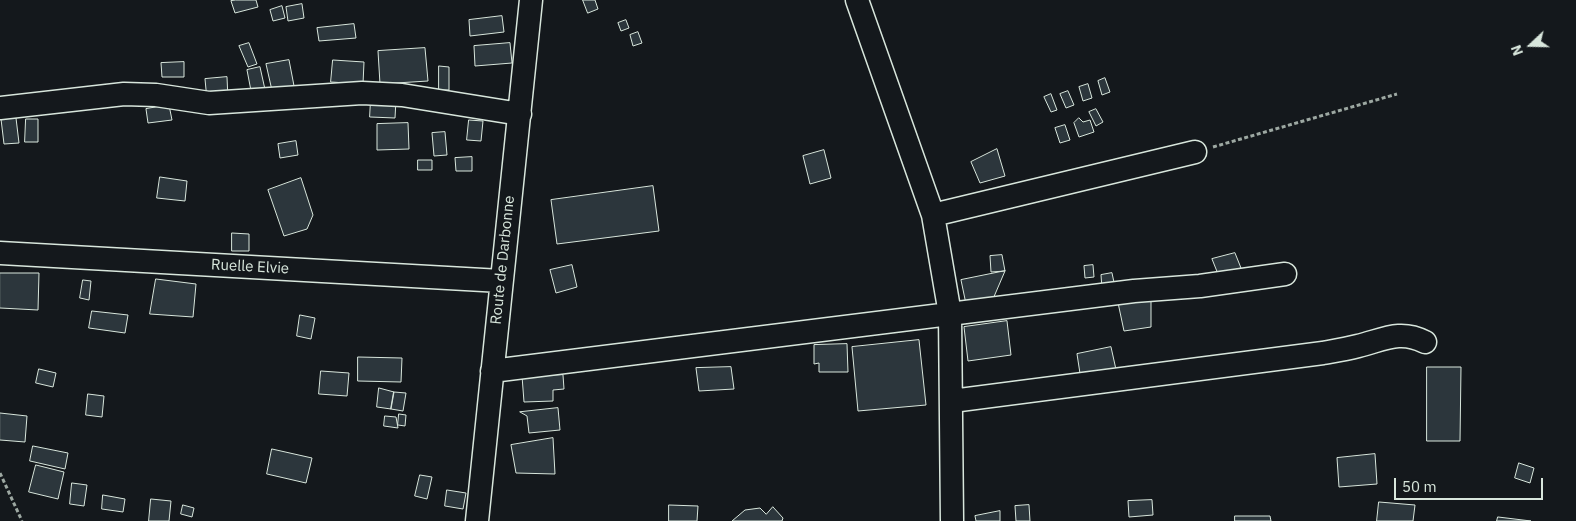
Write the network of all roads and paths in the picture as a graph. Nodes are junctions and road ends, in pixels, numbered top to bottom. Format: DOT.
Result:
graph roads {
  1 [pos="531,0"];
  2 [pos="857,0"];
  3 [pos="1397,94"];
  4 [pos="0,108"];
  5 [pos="520,114"];
  6 [pos="1195,152"];
  7 [pos="933,215"];
  8 [pos="0,253"];
  9 [pos="1285,274"];
  10 [pos="501,281"];
  11 [pos="950,314"];
  12 [pos="1425,342"];
  13 [pos="492,371"];
  14 [pos="952,401"];
  15 [pos="0,474"];
  16 [pos="22,521"];
  17 [pos="477,521"];
  18 [pos="952,521"];
  1 -- 5 [label="street, Route de Darbonne"];
  2 -- 7 [label="street"];
  3 -- 6 [label="path"];
  4 -- 5 [label="street"];
  5 -- 10 [label="street, Route de Darbonne"];
  6 -- 7 [label="street"];
  7 -- 11 [label="street"];
  8 -- 10 [label="street, Ruelle Elvie"];
  9 -- 11 [label="street"];
  10 -- 13 [label="street, Route de Darbonne"];
  11 -- 13 [label="street"];
  11 -- 14 [label="street"];
  12 -- 14 [label="street"];
  13 -- 17 [label="street, Route de Darbonne"];
  14 -- 18 [label="street"];
  15 -- 16 [label="path"];
}
